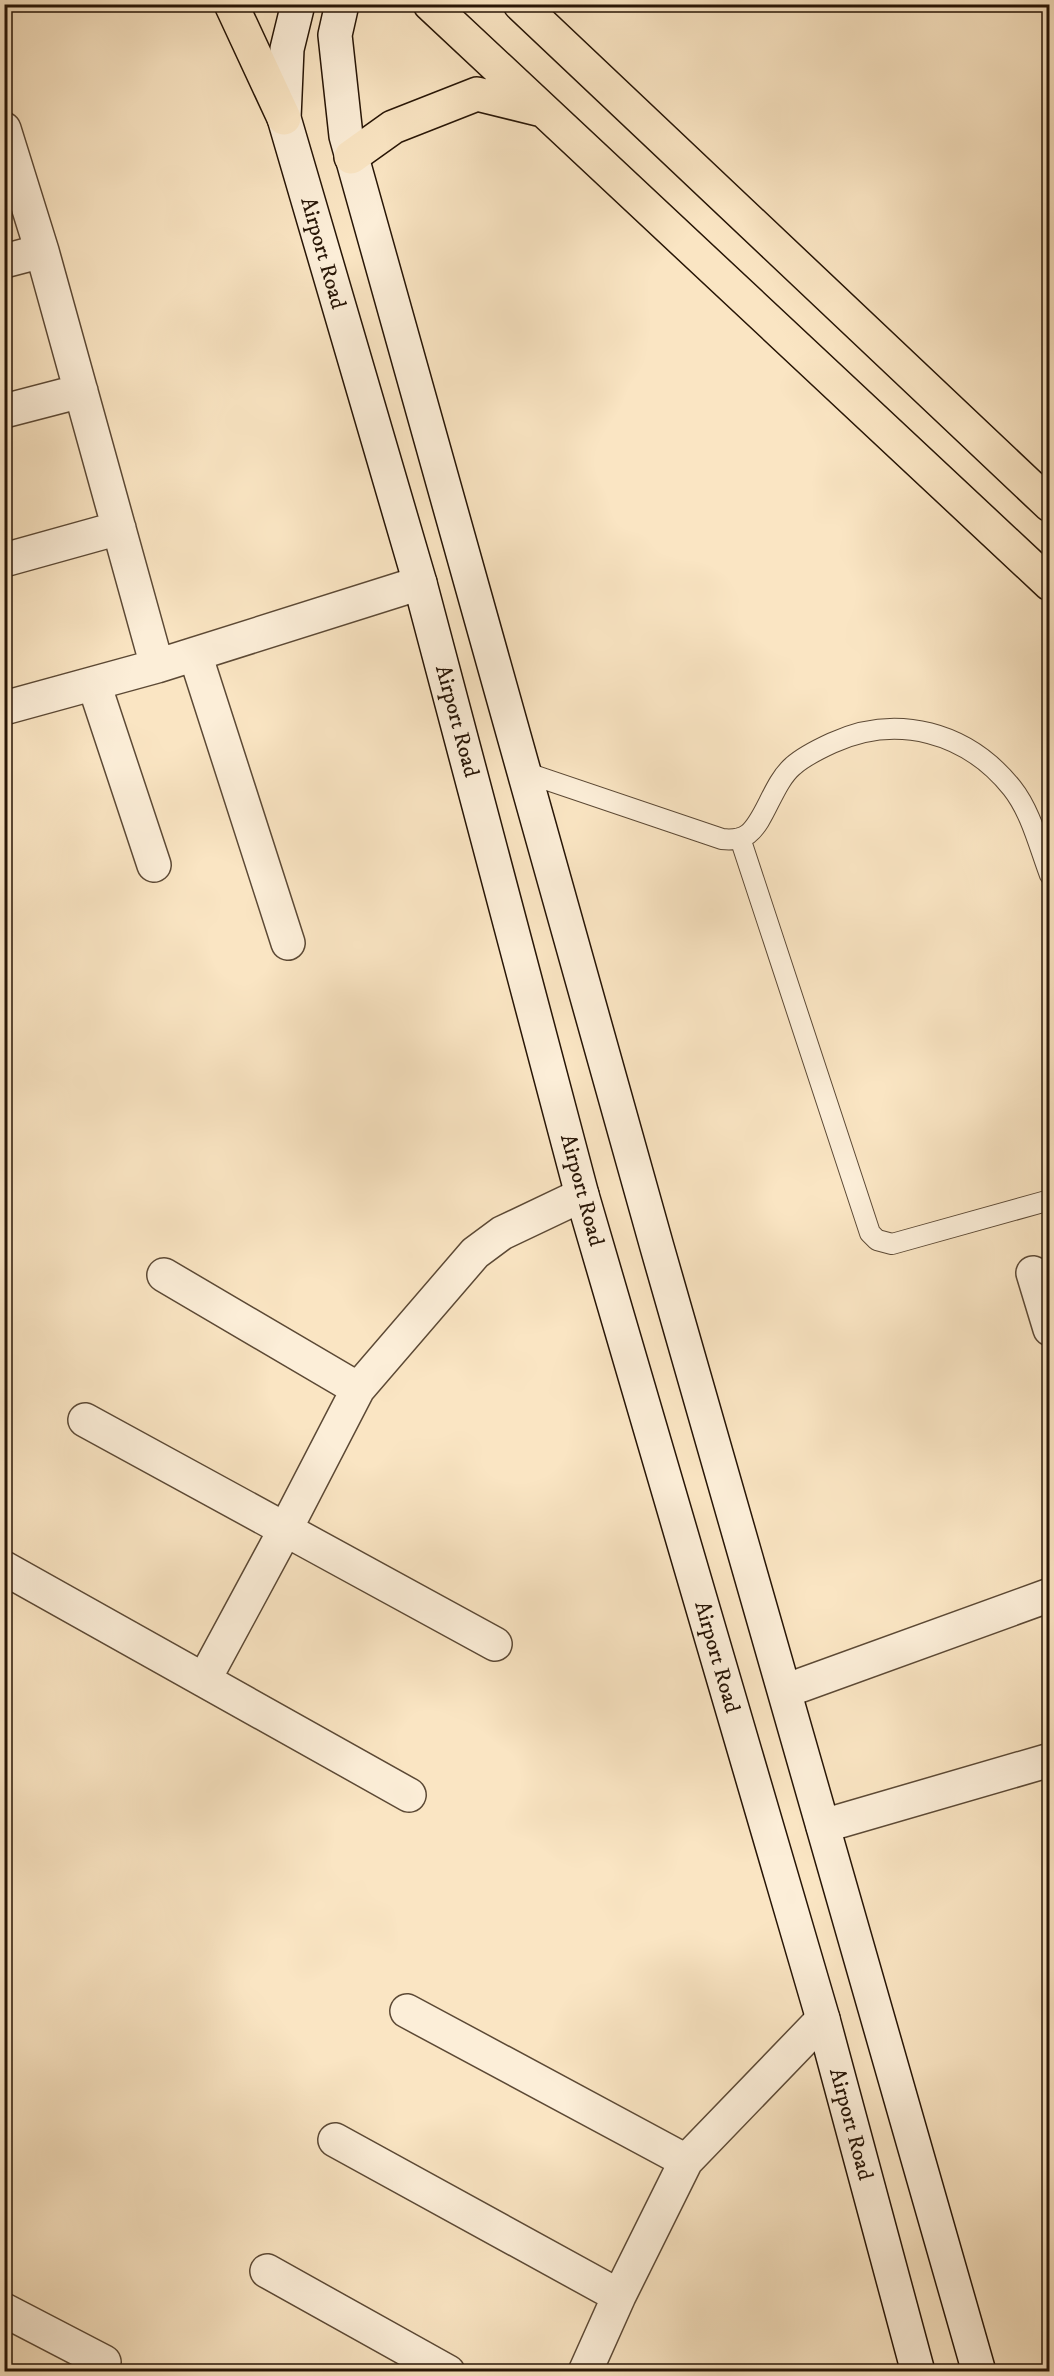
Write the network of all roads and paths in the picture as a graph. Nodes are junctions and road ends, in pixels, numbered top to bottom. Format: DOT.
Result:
graph roads {
  1 [pos="231,4"];
  2 [pos="298,4"];
  3 [pos="342,4"];
  4 [pos="430,4"];
  5 [pos="520,4"];
  6 [pos="544,111"];
  7 [pos="284,118"];
  8 [pos="4,129"];
  9 [pos="351,157"];
  10 [pos="42,251"];
  11 [pos="4,261"];
  12 [pos="81,391"];
  13 [pos="4,411"];
  14 [pos="1050,505"];
  15 [pos="118,528"];
  16 [pos="4,561"];
  17 [pos="420,583"];
  18 [pos="1050,584"];
  19 [pos="195,654"];
  20 [pos="157,666"];
  21 [pos="94,684"];
  22 [pos="4,708"];
  23 [pos="524,772"];
  24 [pos="740,838"];
  25 [pos="154,865"];
  26 [pos="1050,875"];
  27 [pos="288,943"];
  28 [pos="582,1195"];
  29 [pos="1050,1200"];
  30 [pos="1033,1273"];
  31 [pos="164,1275"];
  32 [pos="1050,1329"];
  33 [pos="358,1389"];
  34 [pos="85,1420"];
  35 [pos="285,1530"];
  36 [pos="4,1568"];
  37 [pos="1050,1595"];
  38 [pos="495,1644"];
  39 [pos="204,1680"];
  40 [pos="785,1691"];
  41 [pos="1050,1760"];
  42 [pos="408,1795"];
  43 [pos="823,1826"];
  44 [pos="407,2012"];
  45 [pos="823,2019"];
  46 [pos="335,2140"];
  47 [pos="686,2161"];
  48 [pos="267,2271"];
  49 [pos="619,2296"];
  50 [pos="4,2310"];
  51 [pos="99,2372"];
  52 [pos="448,2372"];
  53 [pos="585,2372"];
  54 [pos="918,2372"];
  55 [pos="979,2372"];
  1 -- 7 [label="main road"];
  2 -- 7 [label="street, Airport Road"];
  3 -- 9 [label="street"];
  4 -- 6 [label="main road"];
  5 -- 14 [label="main road"];
  6 -- 9 [label="main road"];
  6 -- 18 [label="main road"];
  7 -- 17 [label="street, Airport Road"];
  8 -- 10 [label="street"];
  9 -- 23 [label="street"];
  10 -- 11 [label="street"];
  10 -- 12 [label="street"];
  12 -- 13 [label="street"];
  12 -- 15 [label="street"];
  15 -- 16 [label="street"];
  15 -- 20 [label="street"];
  17 -- 19 [label="street"];
  17 -- 28 [label="street, Airport Road"];
  19 -- 20 [label="street"];
  19 -- 27 [label="street"];
  20 -- 21 [label="street"];
  21 -- 22 [label="street"];
  21 -- 25 [label="street"];
  23 -- 24 [label="lane"];
  23 -- 40 [label="street"];
  24 -- 26 [label="lane"];
  24 -- 29 [label="lane"];
  28 -- 33 [label="street"];
  28 -- 45 [label="street, Airport Road"];
  30 -- 32 [label="street"];
  31 -- 33 [label="street"];
  33 -- 35 [label="street"];
  34 -- 35 [label="street"];
  35 -- 38 [label="street"];
  35 -- 39 [label="street"];
  36 -- 39 [label="street"];
  37 -- 40 [label="street"];
  39 -- 42 [label="street"];
  40 -- 43 [label="street"];
  41 -- 43 [label="street"];
  43 -- 55 [label="street"];
  44 -- 47 [label="street"];
  45 -- 47 [label="street"];
  45 -- 54 [label="street, Airport Road"];
  46 -- 49 [label="street"];
  47 -- 49 [label="street"];
  48 -- 52 [label="street"];
  49 -- 53 [label="street"];
  50 -- 51 [label="street"];
}
